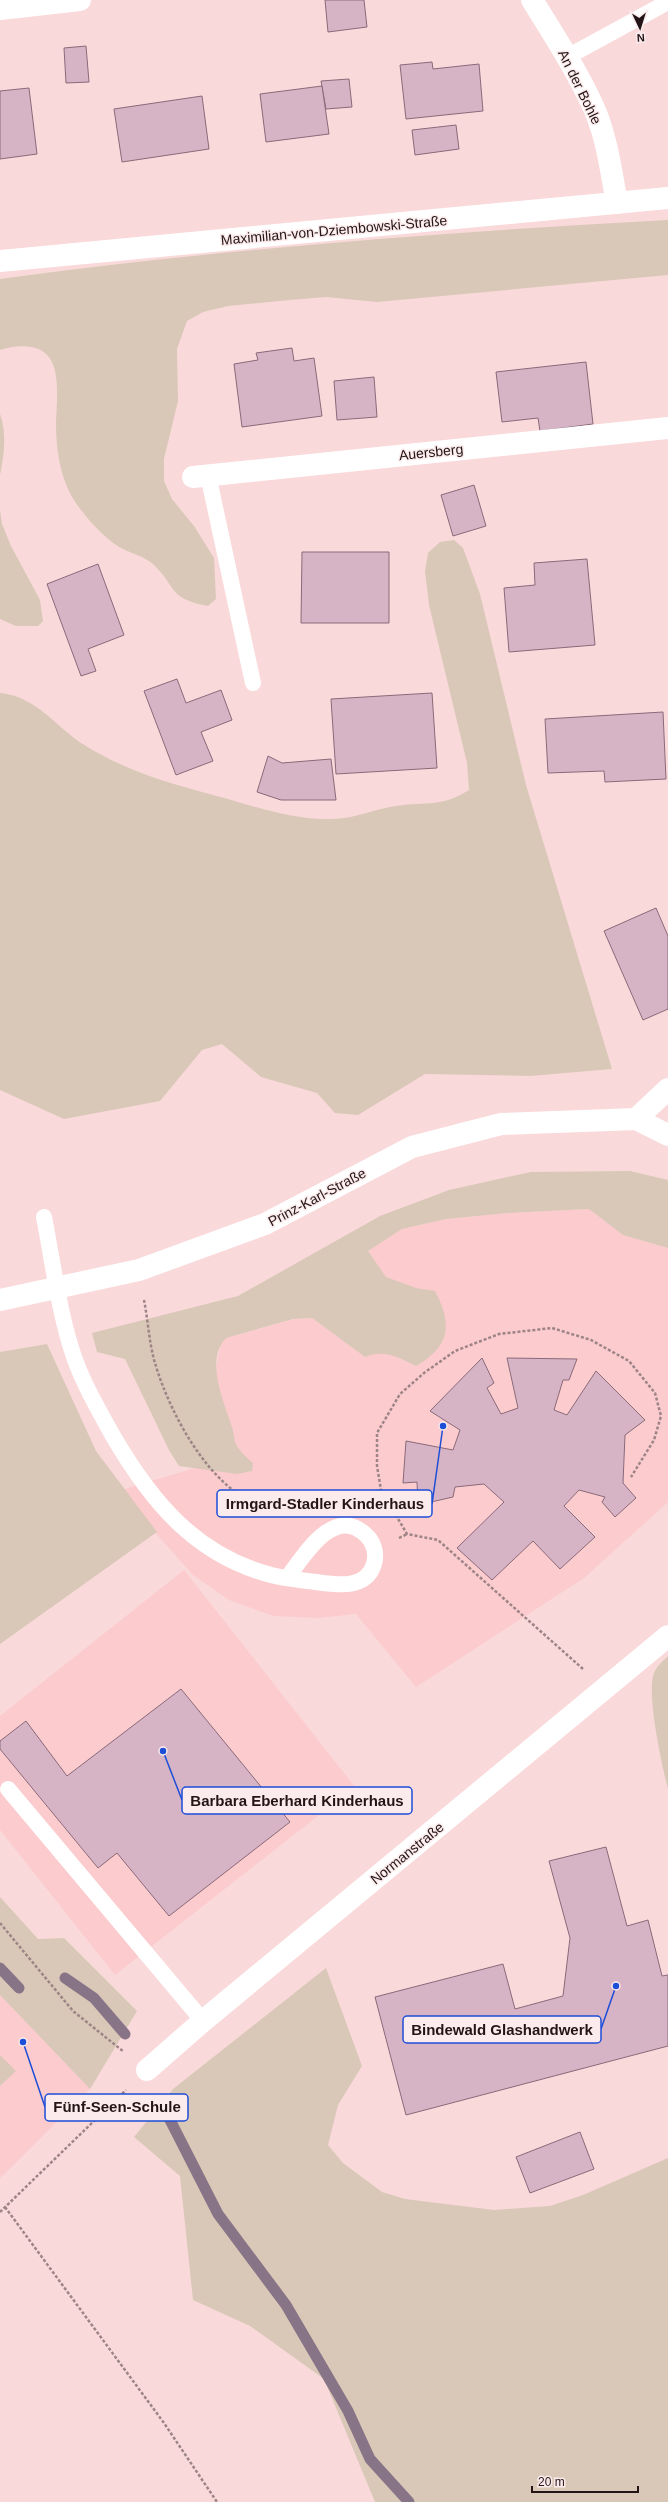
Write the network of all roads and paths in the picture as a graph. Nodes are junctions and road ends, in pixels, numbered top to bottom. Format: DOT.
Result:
graph roads {
  1 [pos="80,0"];
  2 [pos="532,0"];
  3 [pos="668,2"];
  4 [pos="0,9"];
  5 [pos="567,57"];
  6 [pos="668,198"];
  7 [pos="617,203"];
  8 [pos="0,261"];
  9 [pos="668,428"];
  10 [pos="201,476"];
  11 [pos="253,683"];
  12 [pos="668,1089"];
  13 [pos="636,1120"];
  14 [pos="668,1135"];
  15 [pos="44,1217"];
  16 [pos="139,1270"];
  17 [pos="58,1289"];
  18 [pos="0,1300"];
  19 [pos="631,1477"];
  20 [pos="381,1490"];
  21 [pos="338,1498"];
  22 [pos="331,1499"];
  23 [pos="287,1578"];
  24 [pos="668,1636"];
  25 [pos="606,1689"];
  26 [pos="8,1789"];
  27 [pos="0,1923"];
  28 [pos="203,2021"];
  29 [pos="147,2070"];
  30 [pos="5,2207"];
  31 [pos="0,2212"];
  32 [pos="217,2502"];
  1 -- 4 [label="street"];
  2 -- 5 [label="street, An der Bohle"];
  3 -- 5 [label="lane"];
  5 -- 7 [label="street, An der Bohle"];
  6 -- 7 [label="street, Maximilian-von-Dziembowski-Straße"];
  7 -- 8 [label="street, Maximilian-von-Dziembowski-Straße"];
  9 -- 10 [label="street, Auersberg"];
  10 -- 11 [label="lane"];
  12 -- 13 [label="street"];
  13 -- 14 [label="street, Prinz-Karl-Straße"];
  13 -- 16 [label="street, Prinz-Karl-Straße"];
  15 -- 17 [label="lane"];
  16 -- 17 [label="street, Prinz-Karl-Straße"];
  16 -- 22 [label="path"];
  17 -- 18 [label="street, Prinz-Karl-Straße"];
  17 -- 23 [label="lane"];
  19 -- 20 [label="path"];
  20 -- 21 [label="path"];
  20 -- 25 [label="path"];
  23 -- 23 [label="lane"];
  24 -- 25 [label="street, Normanstraße"];
  25 -- 28 [label="street, Normanstraße"];
  26 -- 28 [label="lane"];
  27 -- 29 [label="path"];
  28 -- 29 [label="street, Normanstraße"];
  29 -- 30 [label="path"];
  30 -- 31 [label="path"];
  30 -- 32 [label="path"];
}
